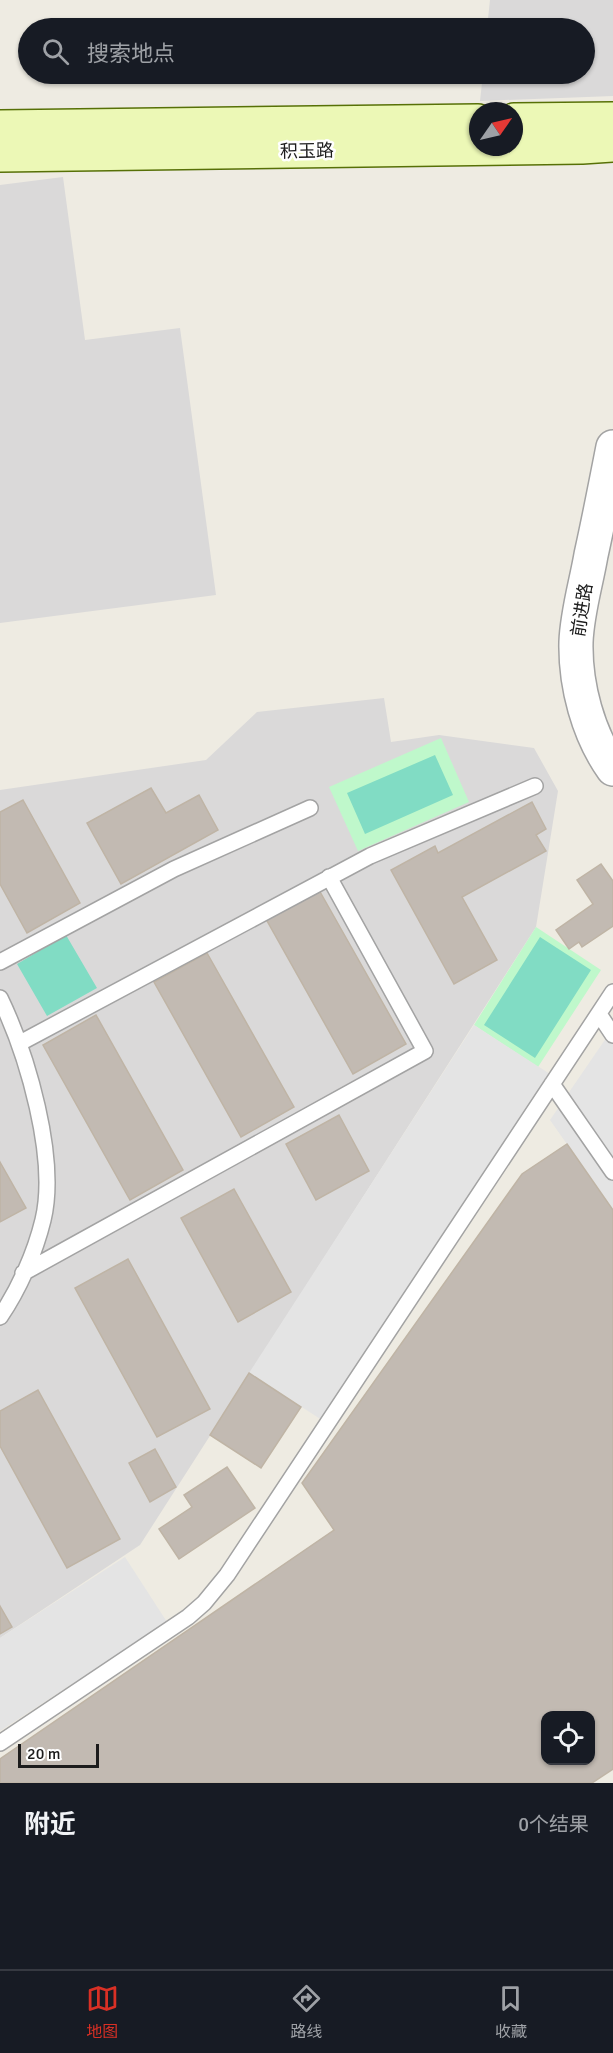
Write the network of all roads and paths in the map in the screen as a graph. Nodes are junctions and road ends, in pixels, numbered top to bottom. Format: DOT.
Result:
graph roads {
  1 [pos="613,119"];
  2 [pos="523,120"];
  3 [pos="469,121"];
  4 [pos="0,127"];
  5 [pos="613,145"];
  6 [pos="0,154"];
  7 [pos="613,447"];
  8 [pos="613,769"];
  9 [pos="535,786"];
  10 [pos="310,808"];
  11 [pos="329,877"];
  12 [pos="0,962"];
  13 [pos="613,992"];
  14 [pos="0,998"];
  15 [pos="599,1014"];
  16 [pos="613,1035"];
  17 [pos="20,1043"];
  18 [pos="552,1084"];
  19 [pos="613,1172"];
  20 [pos="23,1273"];
  21 [pos="0,1317"];
  22 [pos="0,1743"];
  1 -- 2 [label="main road"];
  3 -- 4 [label="main road, 积玉路"];
  5 -- 6 [label="main road, 积玉路"];
  7 -- 8 [label="street, 前进路"];
  9 -- 11 [label="lane"];
  10 -- 12 [label="lane"];
  11 -- 17 [label="lane"];
  11 -- 20 [label="lane"];
  13 -- 15 [label="lane"];
  14 -- 17 [label="lane"];
  15 -- 16 [label="lane"];
  15 -- 18 [label="lane"];
  17 -- 20 [label="lane"];
  18 -- 19 [label="lane"];
  18 -- 22 [label="lane"];
  20 -- 21 [label="lane"];
}
